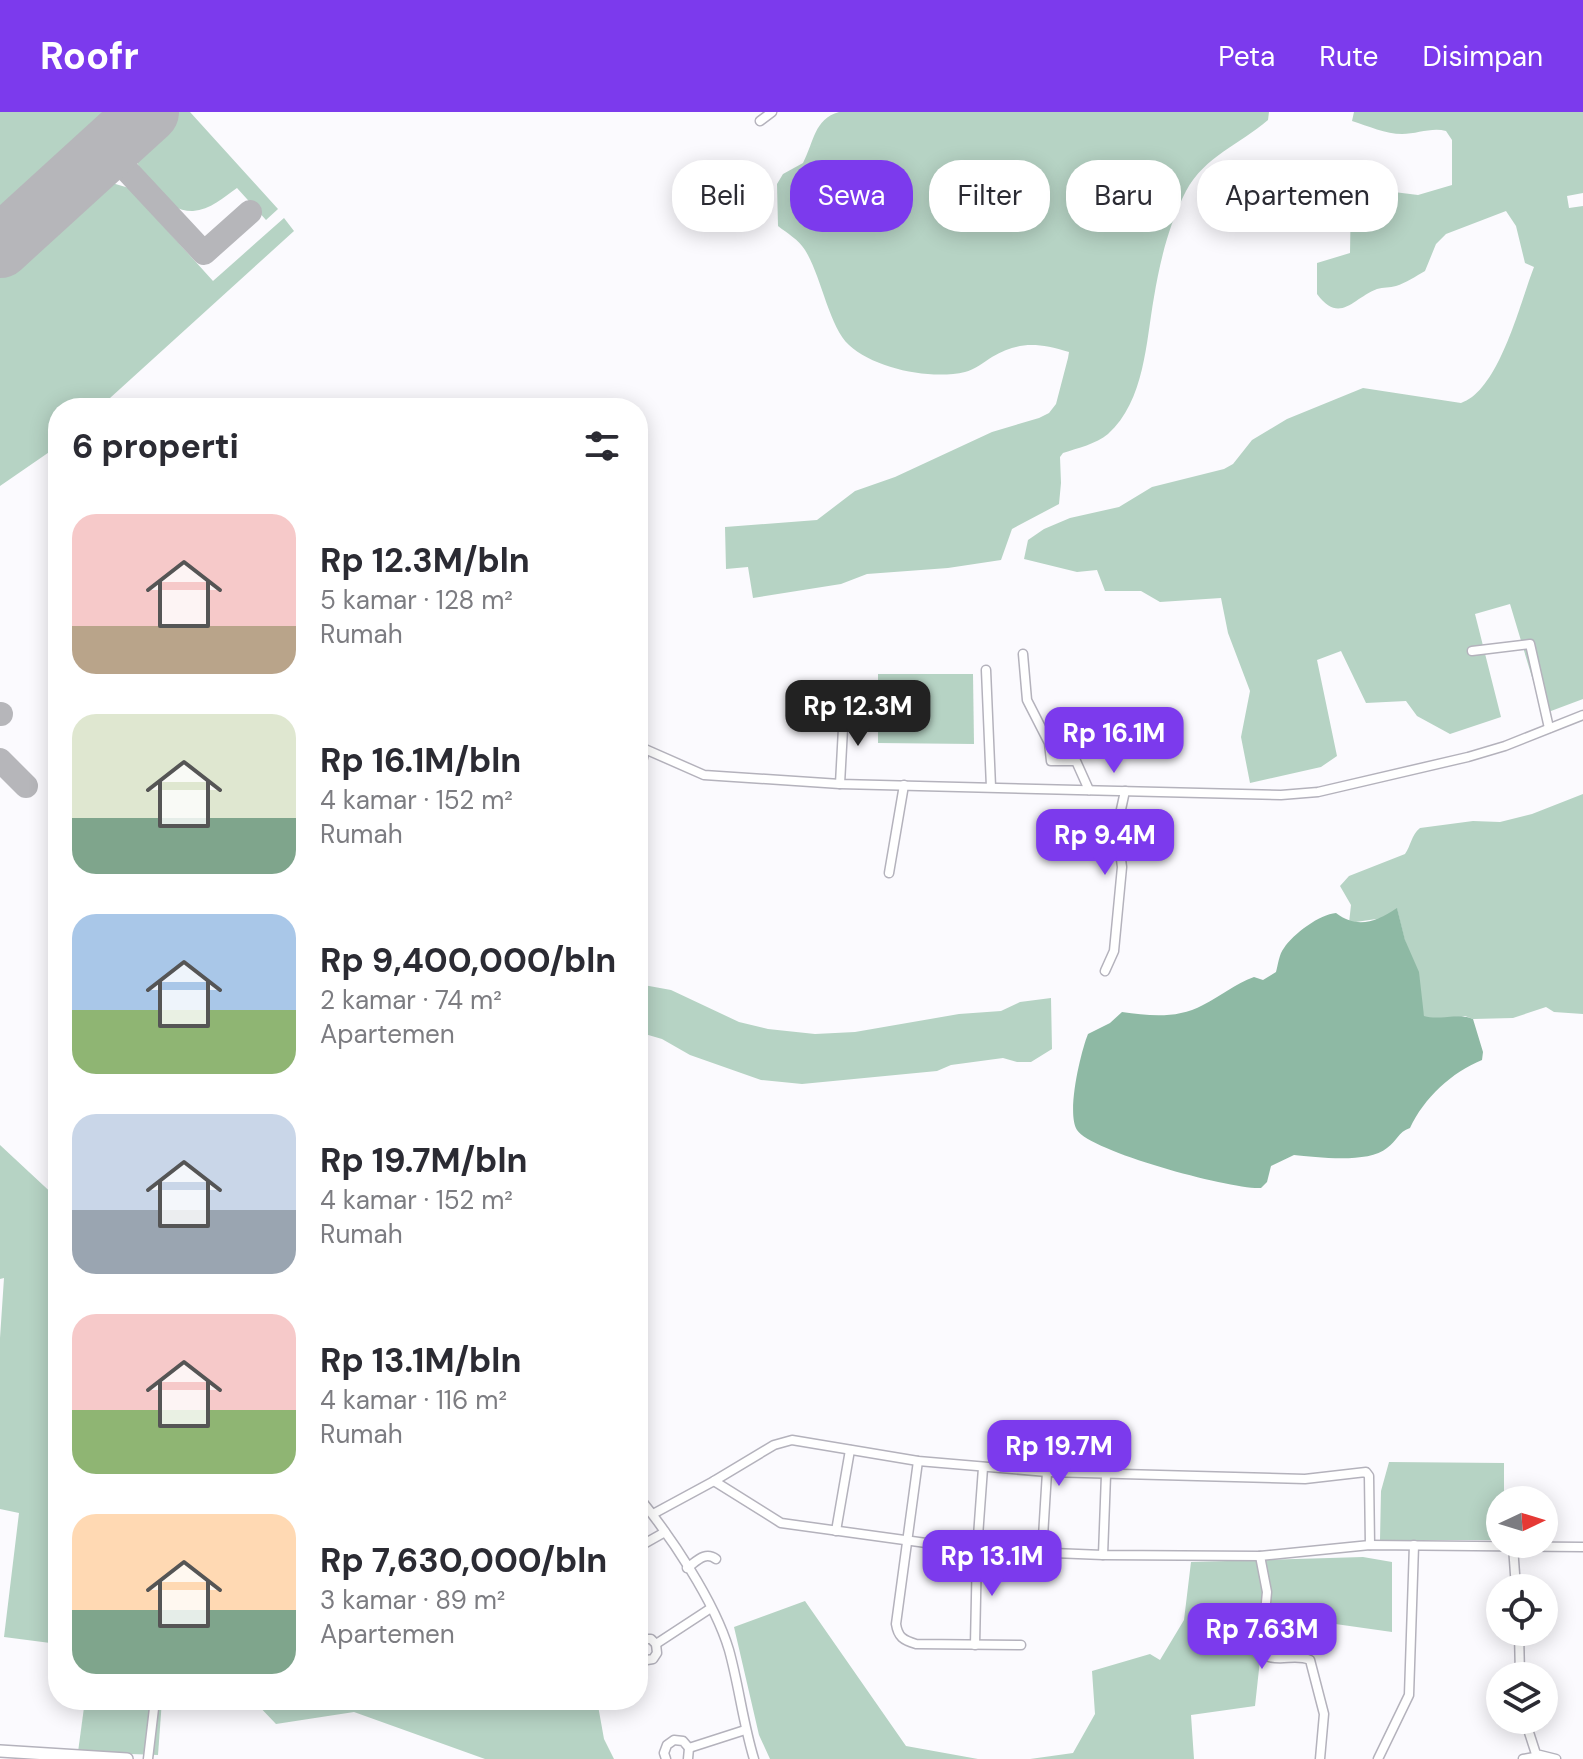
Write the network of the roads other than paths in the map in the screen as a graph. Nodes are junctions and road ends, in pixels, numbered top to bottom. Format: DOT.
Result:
graph roads {
  1 [pos="772,112"];
  2 [pos="760,121"];
  3 [pos="1472,651"];
  4 [pos="1023,654"];
  5 [pos="986,670"];
  6 [pos="844,710"];
  7 [pos="1583,715"];
  8 [pos="1549,728"];
  9 [pos="648,751"];
  10 [pos="840,784"];
  11 [pos="904,785"];
  12 [pos="991,787"];
  13 [pos="1089,790"];
  14 [pos="1125,791"];
  15 [pos="889,873"];
  16 [pos="1105,971"];
  17 [pos="850,1450"];
  18 [pos="918,1461"];
  19 [pos="983,1468"];
  20 [pos="1047,1472"];
  21 [pos="1106,1475"];
  22 [pos="714,1481"];
  23 [pos="648,1508"];
  24 [pos="653,1514"];
  25 [pos="836,1531"];
  26 [pos="665,1532"];
  27 [pos="648,1539"];
  28 [pos="906,1542"];
  29 [pos="1370,1545"];
  30 [pos="1414,1545"];
  31 [pos="1486,1546"];
  32 [pos="1558,1547"];
  33 [pos="1583,1547"];
  34 [pos="977,1550"];
  35 [pos="1042,1553"];
  36 [pos="1103,1555"];
  37 [pos="1260,1556"];
  38 [pos="716,1559"];
  39 [pos="687,1568"];
  40 [pos="711,1608"];
  41 [pos="648,1639"];
  42 [pos="656,1644"];
  43 [pos="975,1645"];
  44 [pos="1021,1645"];
  45 [pos="648,1660"];
  46 [pos="154,1710"];
  47 [pos="745,1730"];
  48 [pos="1528,1734"];
  49 [pos="689,1748"];
  50 [pos="0,1751"];
  51 [pos="1540,1756"];
  52 [pos="127,1759"];
  53 [pos="148,1759"];
  54 [pos="666,1759"];
  55 [pos="688,1759"];
  56 [pos="754,1759"];
  57 [pos="1320,1759"];
  58 [pos="1378,1759"];
  59 [pos="1523,1759"];
  60 [pos="1556,1759"];
  1 -- 2 [label="street"];
  3 -- 8 [label="street"];
  4 -- 13 [label="street"];
  5 -- 12 [label="street"];
  6 -- 10 [label="street"];
  7 -- 8 [label="street"];
  8 -- 14 [label="street"];
  9 -- 10 [label="street"];
  10 -- 11 [label="street"];
  11 -- 12 [label="street"];
  11 -- 15 [label="street"];
  12 -- 13 [label="street"];
  13 -- 14 [label="street"];
  14 -- 16 [label="street"];
  17 -- 18 [label="street"];
  17 -- 22 [label="street"];
  17 -- 25 [label="street"];
  18 -- 19 [label="street"];
  18 -- 28 [label="street"];
  19 -- 20 [label="street"];
  19 -- 34 [label="street"];
  20 -- 21 [label="street"];
  20 -- 35 [label="street"];
  21 -- 29 [label="street"];
  21 -- 36 [label="street"];
  22 -- 24 [label="street"];
  22 -- 25 [label="street"];
  23 -- 24 [label="street"];
  24 -- 26 [label="street"];
  25 -- 28 [label="street"];
  26 -- 27 [label="street"];
  26 -- 39 [label="street"];
  28 -- 34 [label="street"];
  28 -- 43 [label="street"];
  29 -- 30 [label="street"];
  29 -- 37 [label="street"];
  30 -- 31 [label="street"];
  30 -- 58 [label="street"];
  32 -- 33 [label="street"];
  34 -- 35 [label="street"];
  34 -- 43 [label="street"];
  35 -- 36 [label="street"];
  36 -- 37 [label="street"];
  37 -- 57 [label="street"];
  38 -- 39 [label="street"];
  39 -- 40 [label="street"];
  40 -- 42 [label="street"];
  40 -- 47 [label="street"];
  41 -- 42 [label="street"];
  42 -- 45 [label="street"];
  43 -- 44 [label="street"];
  46 -- 53 [label="street"];
  47 -- 49 [label="street"];
  47 -- 56 [label="street"];
  48 -- 51 [label="street"];
  49 -- 54 [label="street"];
  49 -- 55 [label="street"];
  50 -- 52 [label="main road"];
  51 -- 59 [label="street"];
  51 -- 60 [label="street"];
}
